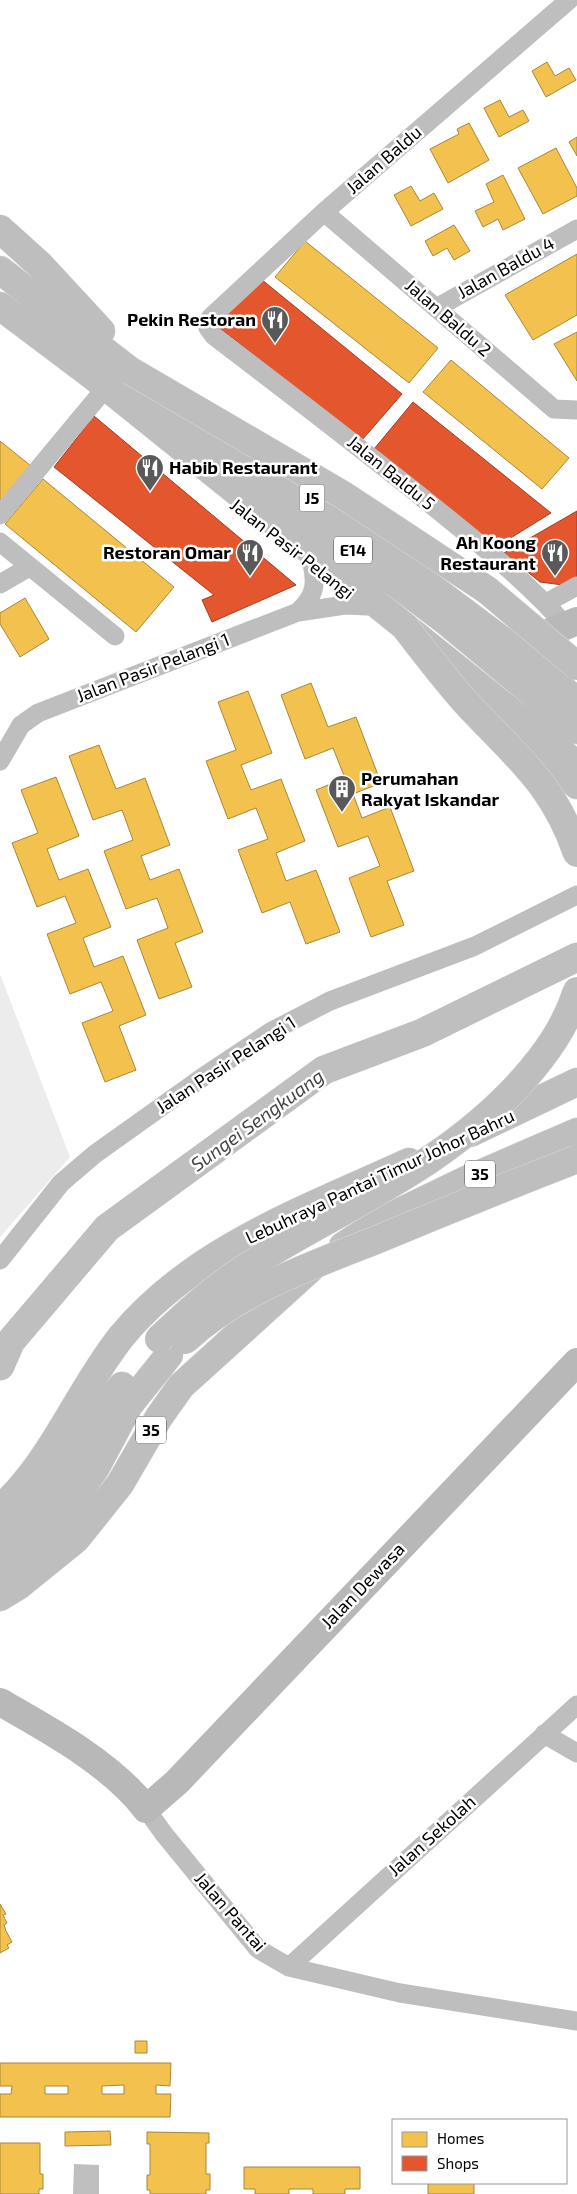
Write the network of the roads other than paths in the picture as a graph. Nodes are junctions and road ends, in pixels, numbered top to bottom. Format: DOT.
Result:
graph roads {
  1 [pos="569,0"];
  2 [pos="324,212"];
  3 [pos="0,229"];
  4 [pos="577,229"];
  5 [pos="0,261"];
  6 [pos="0,270"];
  7 [pos="0,306"];
  8 [pos="436,308"];
  9 [pos="0,322"];
  10 [pos="208,328"];
  11 [pos="127,364"];
  12 [pos="98,397"];
  13 [pos="577,410"];
  14 [pos="0,515"];
  15 [pos="0,542"];
  16 [pos="312,564"];
  17 [pos="29,567"];
  18 [pos="0,584"];
  19 [pos="577,586"];
  20 [pos="546,603"];
  21 [pos="367,606"];
  22 [pos="298,612"];
  23 [pos="572,624"];
  24 [pos="405,626"];
  25 [pos="115,636"];
  26 [pos="499,638"];
  27 [pos="571,684"];
  28 [pos="577,730"];
  29 [pos="0,761"];
  30 [pos="577,765"];
  31 [pos="577,785"];
  32 [pos="577,853"];
  33 [pos="577,895"];
  34 [pos="577,991"];
  35 [pos="577,1082"];
  36 [pos="577,1132"];
  37 [pos="577,1159"];
  38 [pos="0,1260"];
  39 [pos="190,1274"];
  40 [pos="240,1334"];
  41 [pos="164,1347"];
  42 [pos="577,1362"];
  43 [pos="0,1510"];
  44 [pos="0,1540"];
  45 [pos="0,1569"];
  46 [pos="0,1597"];
  47 [pos="0,1702"];
  48 [pos="577,1705"];
  49 [pos="544,1734"];
  50 [pos="577,1753"];
  51 [pos="146,1809"];
  52 [pos="289,1967"];
  53 [pos="577,2021"];
  1 -- 2 [label="street, Jalan Baldu"];
  2 -- 8 [label="street, Jalan Baldu 2"];
  2 -- 10 [label="street, Jalan Baldu"];
  3 -- 11 [label="main road"];
  4 -- 8 [label="street, Jalan Baldu 4"];
  5 -- 11 [label="main road, J5"];
  6 -- 11 [label="main road, E14"];
  7 -- 24 [label="main road, E14"];
  8 -- 13 [label="street, Jalan Baldu 2"];
  9 -- 12 [label="main road, Jalan Pasir Pelangi"];
  10 -- 20 [label="street, Jalan Baldu 5"];
  11 -- 26 [label="main road, J5"];
  11 -- 27 [label="main road, bridge"];
  11 -- 28 [label="main road, E14, bridge"];
  12 -- 14 [label="street"];
  12 -- 16 [label="main road, Jalan Pasir Pelangi"];
  15 -- 17 [label="street"];
  16 -- 21 [label="main road, Jalan Pasir Pelangi"];
  16 -- 22 [label="street"];
  17 -- 18 [label="street"];
  17 -- 25 [label="street"];
  19 -- 20 [label="street"];
  20 -- 23 [label="street, Jalan Baldu 5"];
  21 -- 22 [label="street, Jalan Pasir Pelangi 1"];
  21 -- 31 [label="main road, Jalan Pasir Pelangi"];
  22 -- 29 [label="street, Jalan Pasir Pelangi 1"];
  23 -- 26 [label="street"];
  23 -- 27 [label="street"];
  24 -- 30 [label="main road, E14, bridge"];
  24 -- 32 [label="main road, bridge"];
  26 -- 27 [label="main road, J5"];
  33 -- 38 [label="street, Jalan Pasir Pelangi 1"];
  34 -- 41 [label="main road, bridge"];
  35 -- 39 [label="main road, Lebuhraya Pantai Timur Johor Bahru / 35"];
  36 -- 40 [label="main road, 35"];
  37 -- 41 [label="main road, bridge"];
  39 -- 40 [label="main road"];
  39 -- 43 [label="main road, Lebuhraya Pantai Timur Johor Bahru / 35"];
  40 -- 46 [label="main road, 35"];
  41 -- 44 [label="main road"];
  41 -- 45 [label="main road"];
  42 -- 51 [label="street, Jalan Dewasa"];
  47 -- 51 [label="street, Jalan Pantai"];
  48 -- 49 [label="street, Jalan Sekolah"];
  49 -- 50 [label="street"];
  49 -- 52 [label="street, Jalan Sekolah"];
  51 -- 52 [label="street, Jalan Pantai"];
  52 -- 53 [label="street, Jalan Pantai"];
}
